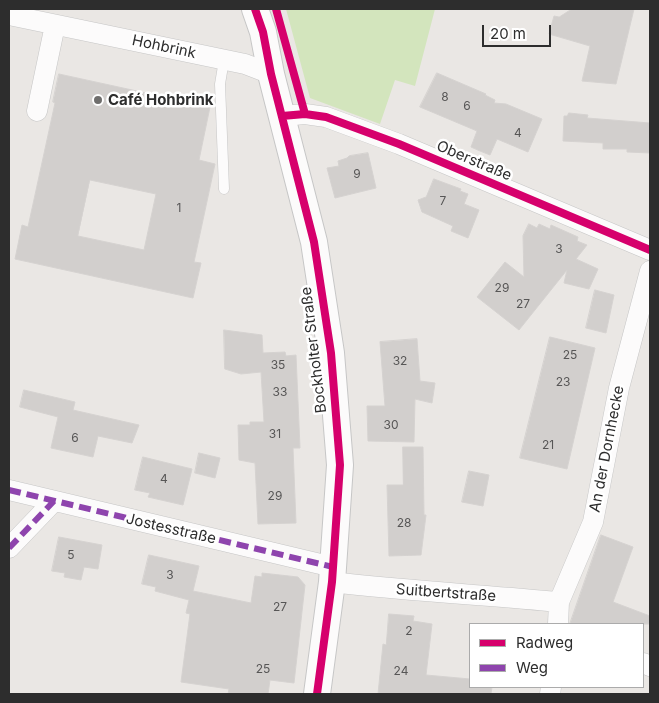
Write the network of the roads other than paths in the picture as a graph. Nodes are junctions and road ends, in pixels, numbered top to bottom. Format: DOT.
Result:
graph roads {
  1 [pos="255,9"];
  2 [pos="9,16"];
  3 [pos="55,25"];
  4 [pos="224,60"];
  5 [pos="271,74"];
  6 [pos="37,111"];
  7 [pos="282,116"];
  8 [pos="224,189"];
  9 [pos="650,250"];
  10 [pos="649,284"];
  11 [pos="9,490"];
  12 [pos="54,501"];
  13 [pos="9,548"];
  14 [pos="333,574"];
  15 [pos="559,602"];
  16 [pos="558,623"];
  17 [pos="317,694"];
  1 -- 5 [label="street, Bockholter Straße"];
  2 -- 3 [label="street, Hohbrink"];
  3 -- 4 [label="street, Hohbrink"];
  3 -- 6 [label="street"];
  4 -- 5 [label="street, Hohbrink"];
  4 -- 8 [label="lane"];
  5 -- 7 [label="street, Bockholter Straße"];
  7 -- 9 [label="street, Oberstraße"];
  7 -- 14 [label="street, Bockholter Straße"];
  10 -- 15 [label="street, An der Dornhecke"];
  11 -- 12 [label="street, Jostesstraße"];
  12 -- 13 [label="street"];
  12 -- 14 [label="street, Jostesstraße"];
  14 -- 15 [label="street, Suitbertstraße"];
  14 -- 17 [label="street, Bockholter Straße"];
  15 -- 16 [label="street, An der Dornhecke"];
}
